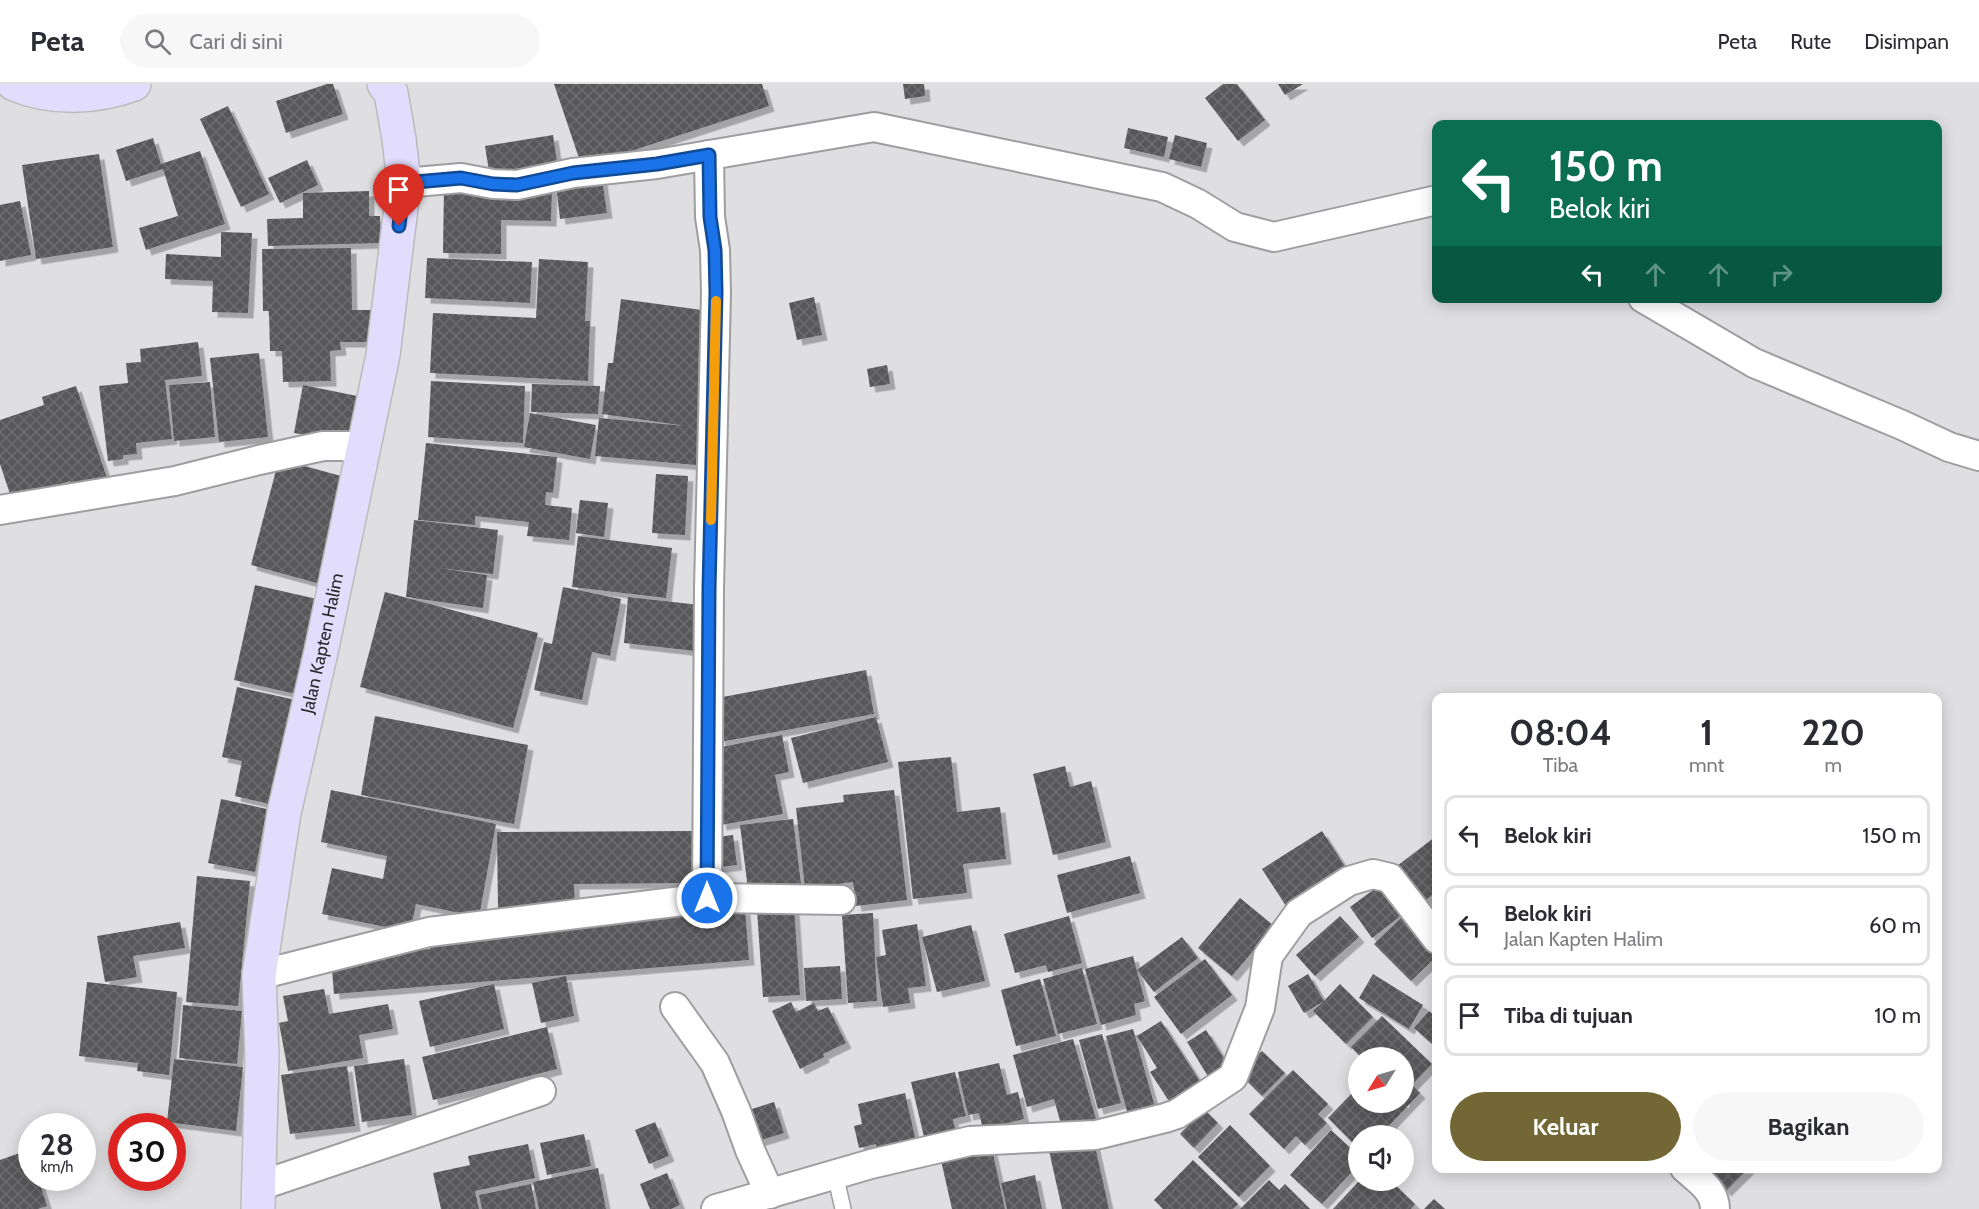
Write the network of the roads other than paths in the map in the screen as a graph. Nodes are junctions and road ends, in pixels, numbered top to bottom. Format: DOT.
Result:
graph roads {
  1 [pos="14,84"];
  2 [pos="134,84"];
  3 [pos="384,84"];
  4 [pos="709,155"];
  5 [pos="404,183"];
  6 [pos="1432,201"];
  7 [pos="1651,303"];
  8 [pos="365,446"];
  9 [pos="1979,456"];
  10 [pos="0,510"];
  11 [pos="707,898"];
  12 [pos="841,900"];
  13 [pos="1432,933"];
  14 [pos="259,975"];
  15 [pos="675,1007"];
  16 [pos="540,1090"];
  17 [pos="1690,1173"];
  18 [pos="835,1174"];
  19 [pos="770,1194"];
  20 [pos="259,1197"];
  21 [pos="716,1209"];
  22 [pos="843,1209"];
  23 [pos="1715,1209"];
  1 -- 2 [label="main road"];
  3 -- 5 [label="main road, Jalan Kapten Halim"];
  4 -- 5 [label="street"];
  4 -- 6 [label="street"];
  4 -- 11 [label="street"];
  5 -- 8 [label="main road, Jalan Kapten Halim"];
  7 -- 9 [label="street"];
  8 -- 10 [label="street"];
  8 -- 14 [label="main road, Jalan Kapten Halim"];
  11 -- 12 [label="street"];
  11 -- 14 [label="street"];
  13 -- 18 [label="street"];
  14 -- 20 [label="main road, Jalan Kapten Halim"];
  15 -- 19 [label="street"];
  16 -- 20 [label="street"];
  17 -- 23 [label="street"];
  18 -- 19 [label="street"];
  18 -- 22 [label="lane"];
  19 -- 21 [label="street"];
}
